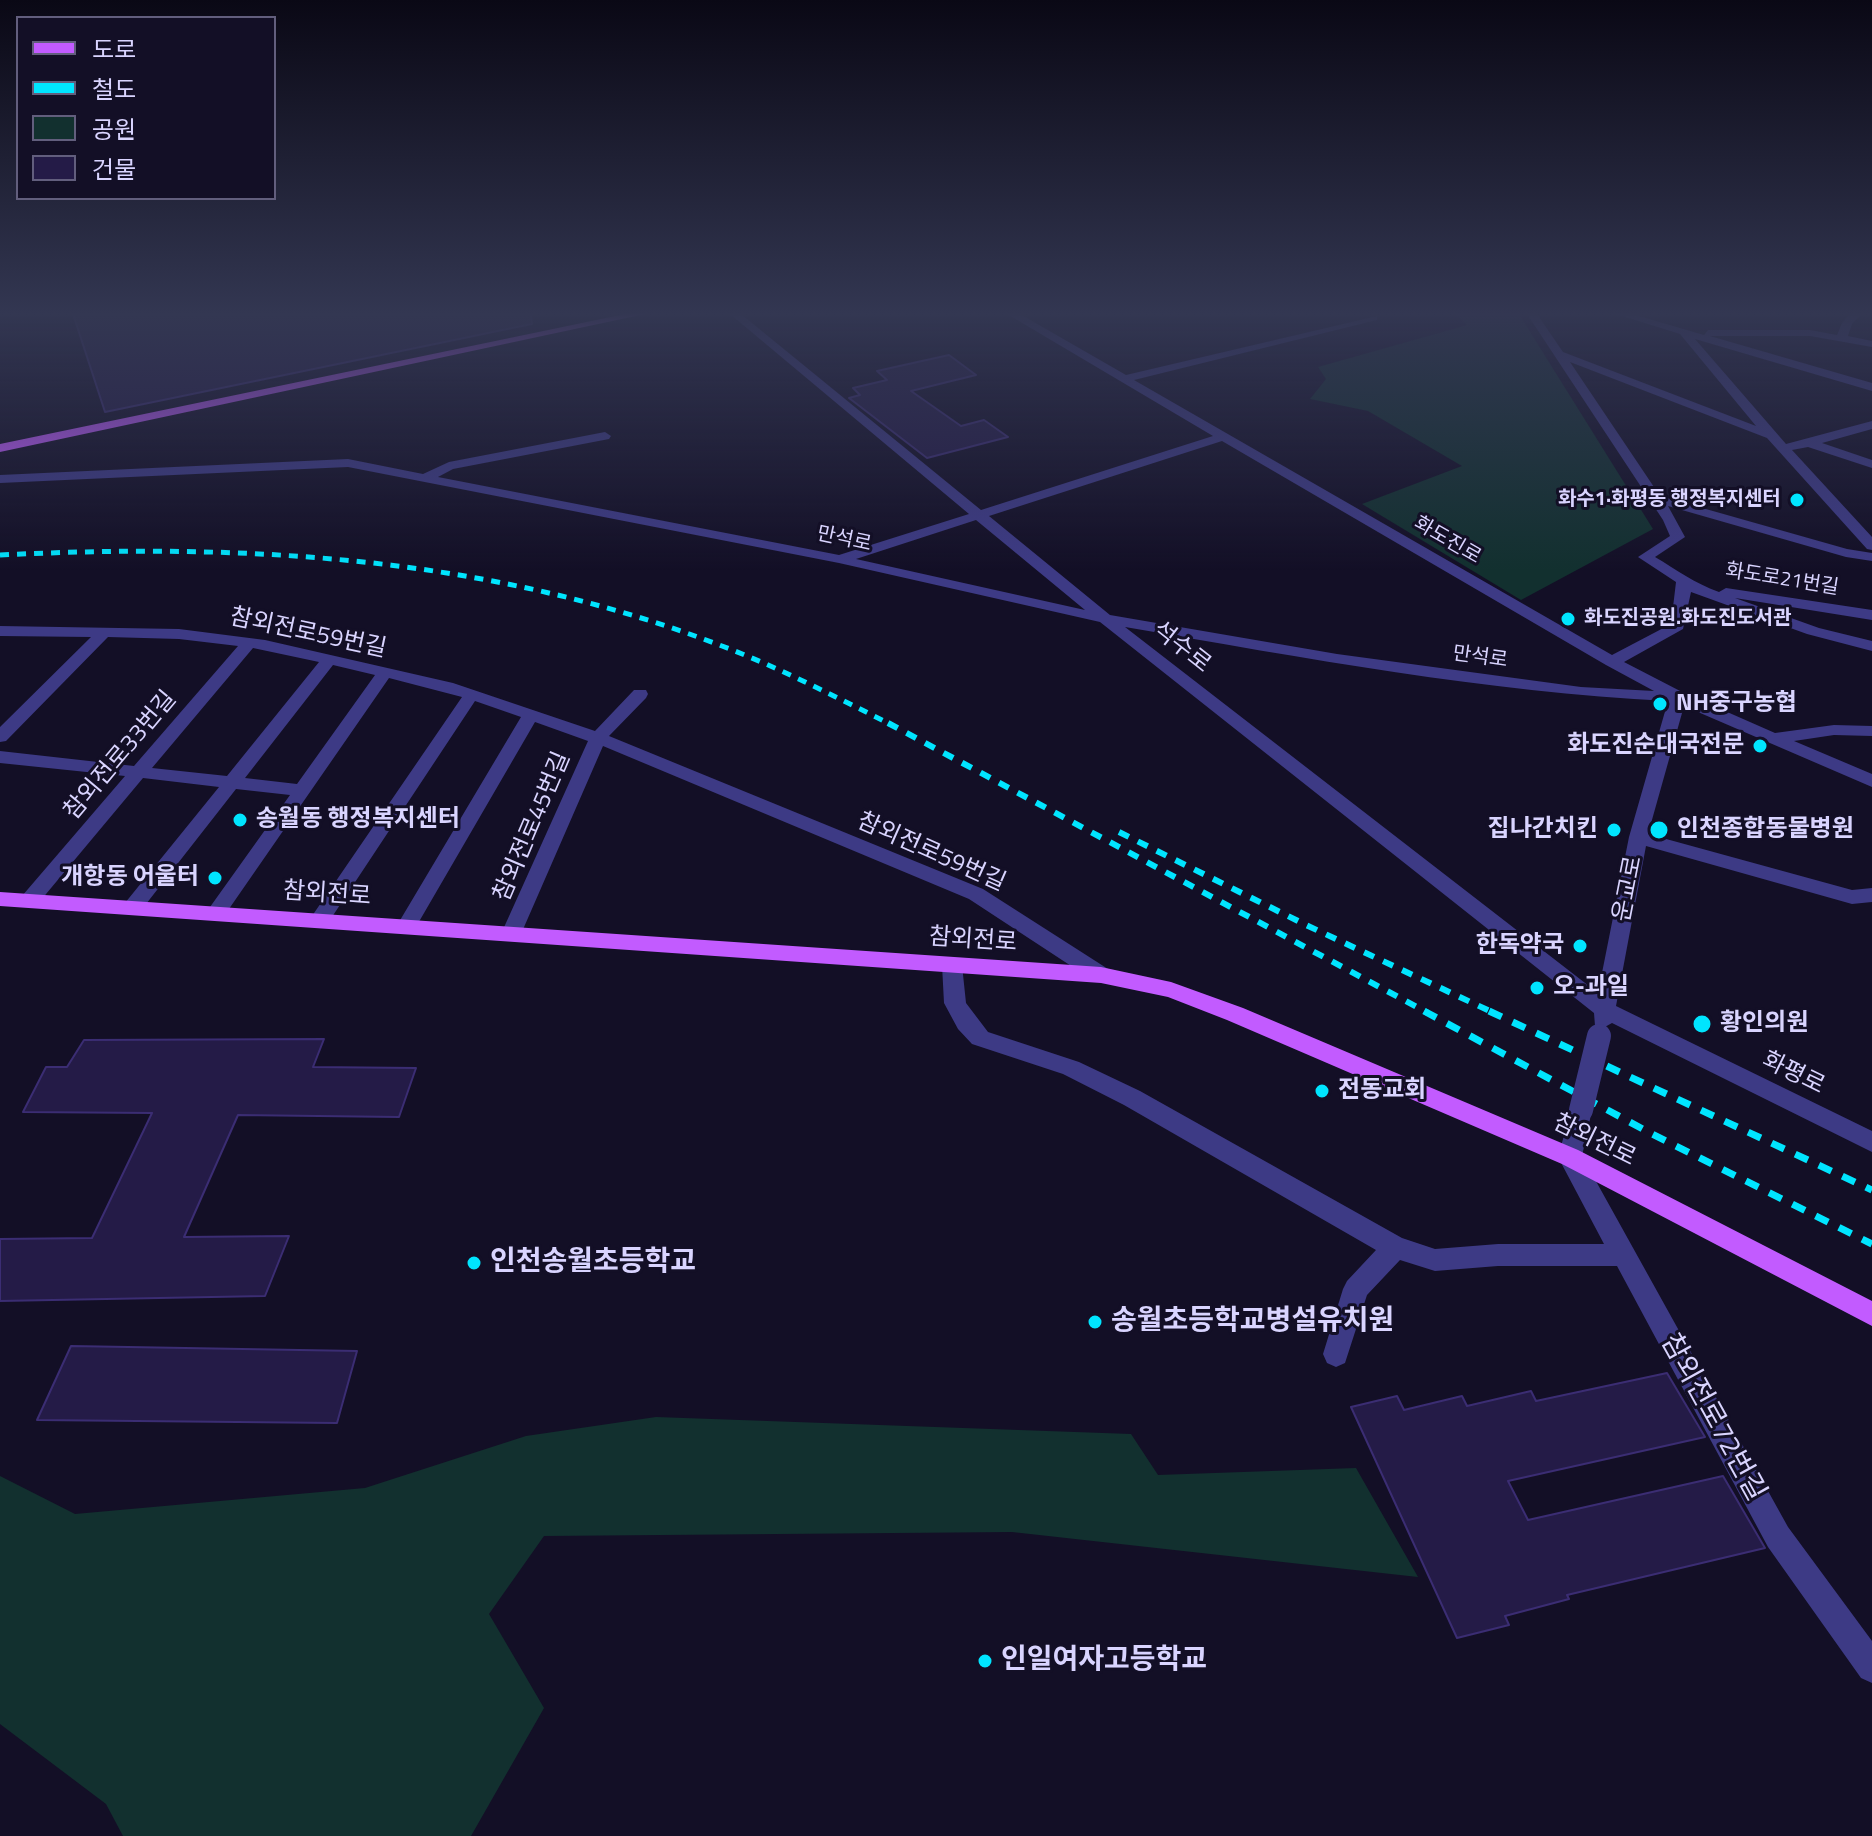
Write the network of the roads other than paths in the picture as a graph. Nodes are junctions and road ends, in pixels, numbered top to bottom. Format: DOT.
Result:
graph roads {
  1 [pos="228,400"];
  2 [pos="840,400"];
  3 [pos="1159,400"];
  4 [pos="1591,400"];
  5 [pos="1679,400"];
  6 [pos="1741,400"];
  7 [pos="1872,425"];
  8 [pos="1844,430"];
  9 [pos="1771,435"];
  10 [pos="605,436"];
  11 [pos="1223,437"];
  12 [pos="1872,437"];
  13 [pos="1812,444"];
  14 [pos="0,448"];
  15 [pos="1784,448"];
  16 [pos="1872,464"];
  17 [pos="425,478"];
  18 [pos="0,479"];
  19 [pos="1654,498"];
  20 [pos="981,515"];
  21 [pos="1872,546"];
  22 [pos="1872,557"];
  23 [pos="839,559"];
  24 [pos="1685,585"];
  25 [pos="1872,615"];
  26 [pos="1105,619"];
  27 [pos="0,631"];
  28 [pos="106,631"];
  29 [pos="249,643"];
  30 [pos="1872,646"];
  31 [pos="328,661"];
  32 [pos="1612,662"];
  33 [pos="384,674"];
  34 [pos="640,694"];
  35 [pos="471,695"];
  36 [pos="1678,697"];
  37 [pos="531,715"];
  38 [pos="1872,731"];
  39 [pos="0,737"];
  40 [pos="598,738"];
  41 [pos="1774,738"];
  42 [pos="0,757"];
  43 [pos="137,774"];
  44 [pos="1872,781"];
  45 [pos="232,784"];
  46 [pos="301,790"];
  47 [pos="1638,837"];
  48 [pos="1872,895"];
  49 [pos="0,899"];
  50 [pos="29,901"];
  51 [pos="132,908"];
  52 [pos="215,914"];
  53 [pos="319,921"];
  54 [pos="406,927"];
  55 [pos="511,934"];
  56 [pos="952,965"];
  57 [pos="1101,975"];
  58 [pos="1605,1010"];
  59 [pos="1872,1142"];
  60 [pos="1570,1157"];
  61 [pos="1396,1248"];
  62 [pos="1623,1255"];
  63 [pos="1872,1314"];
  64 [pos="1336,1354"];
  65 [pos="1872,1667"];
  1 -- 14 [label="main road"];
  2 -- 20 [label="street, 석수로"];
  3 -- 11 [label="street, 화도진로"];
  4 -- 19 [label="street"];
  5 -- 9 [label="street"];
  6 -- 9 [label="street"];
  7 -- 8 [label="street"];
  8 -- 12 [label="street"];
  8 -- 13 [label="street"];
  9 -- 15 [label="street"];
  10 -- 17 [label="street"];
  11 -- 20 [label="street"];
  11 -- 32 [label="street, 화도진로"];
  13 -- 15 [label="street"];
  13 -- 16 [label="street"];
  15 -- 21 [label="street"];
  17 -- 18 [label="street, 만석로"];
  17 -- 23 [label="street, 만석로"];
  19 -- 22 [label="street"];
  19 -- 24 [label="street"];
  20 -- 23 [label="street"];
  20 -- 26 [label="street, 석수로"];
  23 -- 26 [label="street, 만석로"];
  24 -- 25 [label="street, 화도로21번길"];
  24 -- 30 [label="street"];
  24 -- 32 [label="street"];
  26 -- 36 [label="street, 만석로"];
  26 -- 58 [label="street, 석수로"];
  27 -- 28 [label="street, 참외전로59번길"];
  28 -- 29 [label="street, 참외전로59번길"];
  28 -- 39 [label="street"];
  29 -- 31 [label="street, 참외전로59번길"];
  29 -- 43 [label="street, 참외전로33번길"];
  31 -- 33 [label="street, 참외전로59번길"];
  31 -- 45 [label="street"];
  32 -- 36 [label="street, 화도진로"];
  33 -- 35 [label="street, 참외전로59번길"];
  33 -- 46 [label="street"];
  34 -- 40 [label="street"];
  35 -- 37 [label="street, 참외전로59번길"];
  35 -- 53 [label="street"];
  36 -- 41 [label="street, 화도진로"];
  36 -- 47 [label="street, 운교로"];
  37 -- 40 [label="street, 참외전로59번길"];
  37 -- 54 [label="street"];
  38 -- 41 [label="street"];
  40 -- 55 [label="street, 참외전로45번길"];
  40 -- 57 [label="street, 참외전로59번길"];
  41 -- 44 [label="street, 화도진로"];
  42 -- 43 [label="street"];
  43 -- 45 [label="street"];
  43 -- 50 [label="street, 참외전로33번길"];
  45 -- 46 [label="street"];
  45 -- 51 [label="street"];
  46 -- 52 [label="street"];
  47 -- 48 [label="street"];
  47 -- 58 [label="street, 운교로"];
  49 -- 50 [label="main road, 참외전로"];
  50 -- 51 [label="main road, 참외전로"];
  51 -- 52 [label="main road, 참외전로"];
  52 -- 53 [label="main road, 참외전로"];
  53 -- 54 [label="main road, 참외전로"];
  54 -- 55 [label="main road, 참외전로"];
  55 -- 56 [label="main road, 참외전로"];
  56 -- 57 [label="main road, 참외전로"];
  56 -- 61 [label="street"];
  57 -- 60 [label="main road, 참외전로"];
  58 -- 59 [label="street, 화평로"];
  58 -- 60 [label="street, 운교로, bridge"];
  60 -- 62 [label="street, 참외전로72번길"];
  60 -- 63 [label="main road, 참외전로"];
  61 -- 62 [label="street"];
  61 -- 64 [label="street"];
  62 -- 65 [label="street, 참외전로72번길"];
}
